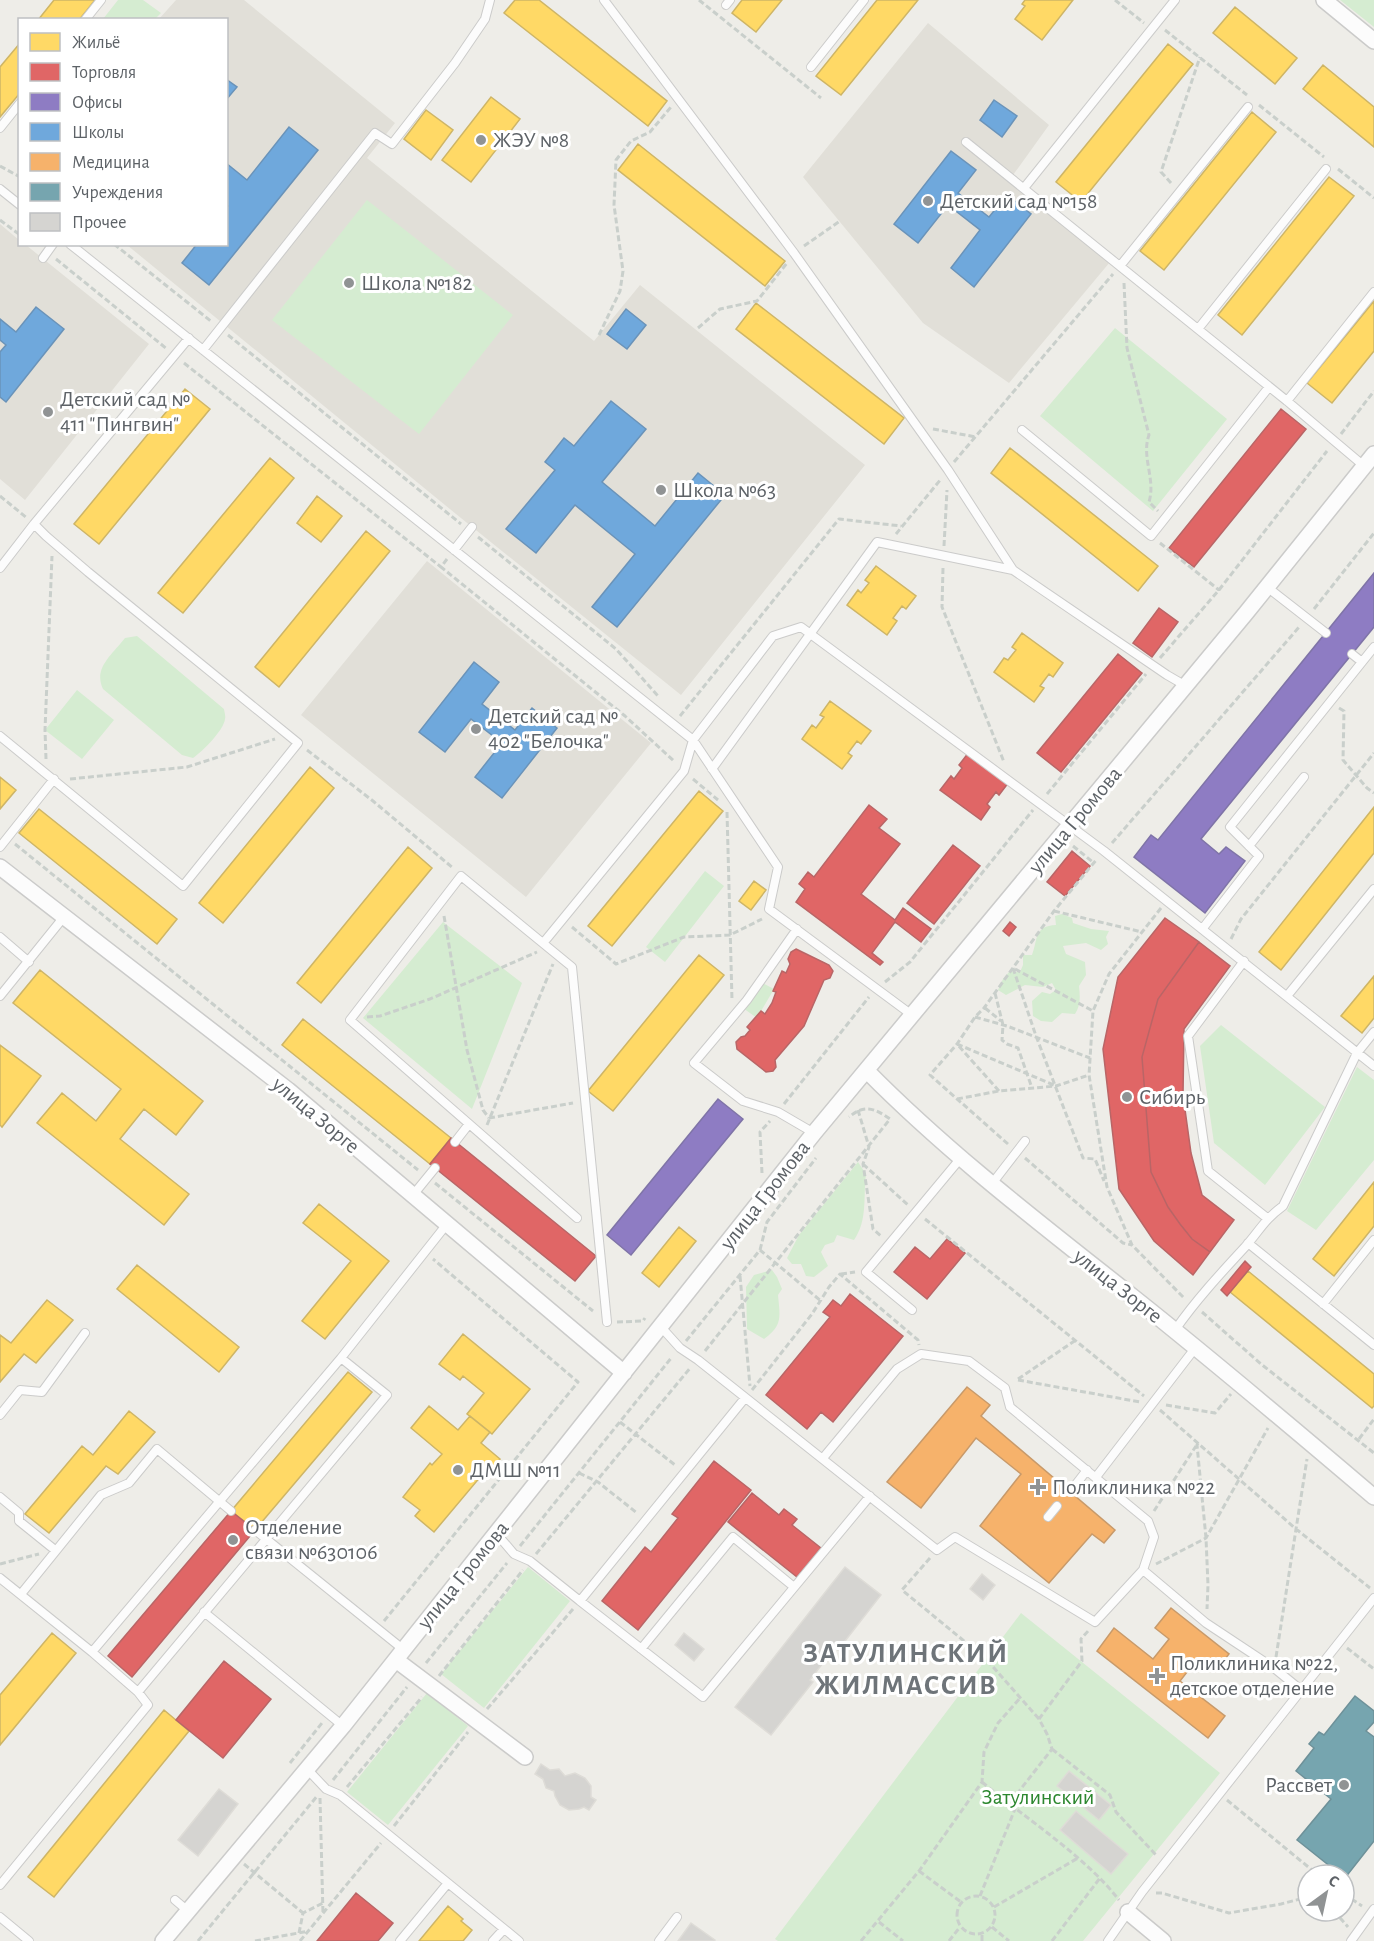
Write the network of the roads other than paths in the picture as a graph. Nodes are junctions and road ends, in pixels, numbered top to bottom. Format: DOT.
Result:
graph roads {
  1 [pos="101,0"];
  2 [pos="490,0"];
  3 [pos="604,0"];
  4 [pos="864,0"];
  5 [pos="1175,0"];
  6 [pos="1324,0"];
  7 [pos="88,18"];
  8 [pos="1374,41"];
  9 [pos="811,67"];
  10 [pos="18,106"];
  11 [pos="1248,107"];
  12 [pos="0,128"];
  13 [pos="966,142"];
  14 [pos="1326,169"];
  15 [pos="1024,188"];
  16 [pos="0,189"];
  17 [pos="18,203"];
  18 [pos="52,246"];
  19 [pos="73,246"];
  20 [pos="45,255"];
  21 [pos="1121,268"];
  22 [pos="1374,292"];
  23 [pos="1198,329"];
  24 [pos="189,338"];
  25 [pos="203,350"];
  26 [pos="1269,387"];
  27 [pos="1287,401"];
  28 [pos="1022,430"];
  29 [pos="1374,454"];
  30 [pos="1364,466"];
  31 [pos="34,524"];
  32 [pos="471,529"];
  33 [pos="454,550"];
  34 [pos="0,568"];
  35 [pos="1013,570"];
  36 [pos="1267,587"];
  37 [pos="811,633"];
  38 [pos="1326,633"];
  39 [pos="1374,647"];
  40 [pos="1352,654"];
  41 [pos="1362,662"];
  42 [pos="1186,686"];
  43 [pos="0,736"];
  44 [pos="693,740"];
  45 [pos="712,769"];
  46 [pos="50,777"];
  47 [pos="1304,777"];
  48 [pos="1069,826"];
  49 [pos="1249,846"];
  50 [pos="0,847"];
  51 [pos="0,867"];
  52 [pos="1374,889"];
  53 [pos="63,918"];
  54 [pos="1203,928"];
  55 [pos="797,929"];
  56 [pos="0,937"];
  57 [pos="546,944"];
  58 [pos="1244,961"];
  59 [pos="29,962"];
  60 [pos="0,996"];
  61 [pos="1287,996"];
  62 [pos="912,1015"];
  63 [pos="1374,1032"];
  64 [pos="1357,1053"];
  65 [pos="1374,1066"];
  66 [pos="867,1071"];
  67 [pos="469,1124"];
  68 [pos="814,1133"];
  69 [pos="1025,1141"];
  70 [pos="455,1142"];
  71 [pos="960,1159"];
  72 [pos="435,1168"];
  73 [pos="991,1185"];
  74 [pos="413,1195"];
  75 [pos="577,1218"];
  76 [pos="1267,1218"];
  77 [pos="447,1224"];
  78 [pos="1374,1240"];
  79 [pos="1248,1243"];
  80 [pos="1323,1304"];
  81 [pos="912,1310"];
  82 [pos="608,1322"];
  83 [pos="661,1328"];
  84 [pos="1175,1330"];
  85 [pos="85,1333"];
  86 [pos="1374,1345"];
  87 [pos="1196,1347"];
  88 [pos="341,1358"];
  89 [pos="624,1373"];
  90 [pos="745,1398"];
  91 [pos="0,1415"];
  92 [pos="823,1458"];
  93 [pos="1088,1470"];
  94 [pos="1096,1477"];
  95 [pos="1070,1491"];
  96 [pos="870,1496"];
  97 [pos="0,1497"];
  98 [pos="1374,1497"];
  99 [pos="220,1501"];
  100 [pos="1057,1506"];
  101 [pos="231,1510"];
  102 [pos="1048,1517"];
  103 [pos="255,1530"];
  104 [pos="496,1533"];
  105 [pos="266,1539"];
  106 [pos="55,1550"];
  107 [pos="1143,1570"];
  108 [pos="0,1578"];
  109 [pos="794,1587"];
  110 [pos="21,1594"];
  111 [pos="1374,1598"];
  112 [pos="580,1601"];
  113 [pos="204,1612"];
  114 [pos="641,1649"];
  115 [pos="92,1652"];
  116 [pos="400,1655"];
  117 [pos="1301,1690"];
  118 [pos="138,1692"];
  119 [pos="343,1726"];
  120 [pos="525,1757"];
  121 [pos="308,1770"];
  122 [pos="448,1883"];
  123 [pos="0,1885"];
  124 [pos="175,1899"];
  125 [pos="188,1911"];
  126 [pos="1373,1911"];
  127 [pos="1128,1912"];
  128 [pos="0,1917"];
  129 [pos="677,1917"];
  130 [pos="504,1929"];
  131 [pos="1353,1939"];
  132 [pos="29,1941"];
  133 [pos="163,1941"];
  134 [pos="400,1941"];
  135 [pos="494,1941"];
  136 [pos="519,1941"];
  137 [pos="659,1941"];
  138 [pos="1108,1941"];
  139 [pos="1163,1941"];
  1 -- 7 [label="lane"];
  2 -- 25 [label="lane"];
  3 -- 35 [label="lane"];
  4 -- 9 [label="lane"];
  5 -- 15 [label="lane"];
  6 -- 8 [label="street"];
  10 -- 12 [label="lane"];
  11 -- 21 [label="lane"];
  13 -- 15 [label="lane"];
  14 -- 23 [label="lane"];
  15 -- 21 [label="lane"];
  16 -- 17 [label="lane"];
  18 -- 20 [label="lane"];
  19 -- 24 [label="lane"];
  21 -- 23 [label="lane"];
  22 -- 27 [label="lane"];
  23 -- 26 [label="lane"];
  24 -- 25 [label="lane"];
  24 -- 31 [label="lane"];
  25 -- 33 [label="lane"];
  26 -- 27 [label="lane"];
  26 -- 28 [label="lane"];
  27 -- 30 [label="lane"];
  29 -- 30 [label="street, улица Громова"];
  30 -- 36 [label="street, улица Громова"];
  31 -- 34 [label="lane"];
  31 -- 46 [label="lane"];
  32 -- 33 [label="lane"];
  33 -- 44 [label="lane"];
  35 -- 37 [label="lane"];
  35 -- 42 [label="lane"];
  36 -- 38 [label="lane"];
  36 -- 42 [label="street, улица Громова"];
  37 -- 44 [label="lane"];
  37 -- 45 [label="lane"];
  37 -- 48 [label="lane"];
  39 -- 41 [label="lane"];
  40 -- 41 [label="lane"];
  41 -- 49 [label="lane"];
  42 -- 48 [label="street, улица Громова"];
  43 -- 46 [label="lane"];
  44 -- 45 [label="lane"];
  44 -- 57 [label="lane"];
  45 -- 55 [label="lane"];
  46 -- 50 [label="lane"];
  47 -- 49 [label="lane"];
  48 -- 54 [label="lane"];
  48 -- 62 [label="street, улица Громова"];
  49 -- 54 [label="lane"];
  51 -- 53 [label="street, улица Зорге"];
  52 -- 61 [label="lane"];
  53 -- 59 [label="lane"];
  53 -- 74 [label="street, улица Зорге"];
  54 -- 58 [label="lane"];
  55 -- 62 [label="lane"];
  55 -- 68 [label="lane"];
  56 -- 59 [label="lane"];
  57 -- 67 [label="lane"];
  57 -- 82 [label="lane"];
  58 -- 61 [label="lane"];
  58 -- 76 [label="lane"];
  59 -- 60 [label="lane"];
  61 -- 64 [label="lane"];
  62 -- 66 [label="street, улица Громова"];
  63 -- 64 [label="lane"];
  64 -- 65 [label="lane"];
  64 -- 76 [label="lane"];
  66 -- 68 [label="street, улица Громова"];
  66 -- 71 [label="street, улица Зорге"];
  67 -- 70 [label="lane"];
  67 -- 75 [label="lane"];
  68 -- 83 [label="street, улица Громова"];
  69 -- 73 [label="lane"];
  71 -- 73 [label="street, улица Зорге"];
  71 -- 81 [label="lane"];
  72 -- 74 [label="lane"];
  73 -- 84 [label="street, улица Зорге"];
  74 -- 77 [label="street, улица Зорге"];
  76 -- 79 [label="lane"];
  77 -- 88 [label="lane"];
  77 -- 89 [label="street, улица Зорге"];
  78 -- 80 [label="lane"];
  79 -- 80 [label="lane"];
  79 -- 84 [label="lane"];
  80 -- 86 [label="lane"];
  83 -- 89 [label="street, улица Громова"];
  83 -- 90 [label="lane"];
  84 -- 87 [label="street, улица Зорге"];
  85 -- 91 [label="lane"];
  87 -- 94 [label="lane"];
  87 -- 98 [label="street, улица Зорге"];
  88 -- 99 [label="lane"];
  88 -- 105 [label="lane"];
  89 -- 104 [label="street, улица Громова"];
  90 -- 92 [label="lane"];
  90 -- 112 [label="lane"];
  92 -- 93 [label="lane"];
  92 -- 96 [label="lane"];
  93 -- 94 [label="lane"];
  93 -- 95 [label="lane"];
  94 -- 107 [label="lane"];
  96 -- 107 [label="lane"];
  96 -- 109 [label="lane"];
  97 -- 106 [label="lane"];
  99 -- 101 [label="lane"];
  99 -- 106 [label="lane"];
  99 -- 115 [label="lane"];
  100 -- 102 [label="lane"];
  103 -- 105 [label="lane"];
  104 -- 112 [label="lane"];
  104 -- 116 [label="street, улица Громова"];
  105 -- 113 [label="lane"];
  105 -- 116 [label="lane"];
  106 -- 110 [label="lane"];
  107 -- 117 [label="lane"];
  108 -- 110 [label="lane"];
  109 -- 114 [label="lane"];
  109 -- 114 [label="lane"];
  110 -- 115 [label="lane"];
  111 -- 117 [label="lane"];
  112 -- 114 [label="lane"];
  113 -- 118 [label="lane"];
  113 -- 119 [label="lane"];
  115 -- 118 [label="lane"];
  116 -- 119 [label="street, улица Громова"];
  116 -- 120 [label="street"];
  117 -- 127 [label="lane"];
  118 -- 123 [label="lane"];
  119 -- 121 [label="street, улица Громова"];
  121 -- 122 [label="lane"];
  121 -- 125 [label="street, улица Громова"];
  122 -- 130 [label="lane"];
  122 -- 134 [label="lane"];
  124 -- 125 [label="lane"];
  125 -- 133 [label="street, улица Громова"];
  126 -- 131 [label="lane"];
  127 -- 138 [label="lane"];
  127 -- 139 [label="street"];
  128 -- 132 [label="lane"];
  129 -- 137 [label="lane"];
  130 -- 135 [label="lane"];
  130 -- 136 [label="lane"];
}
